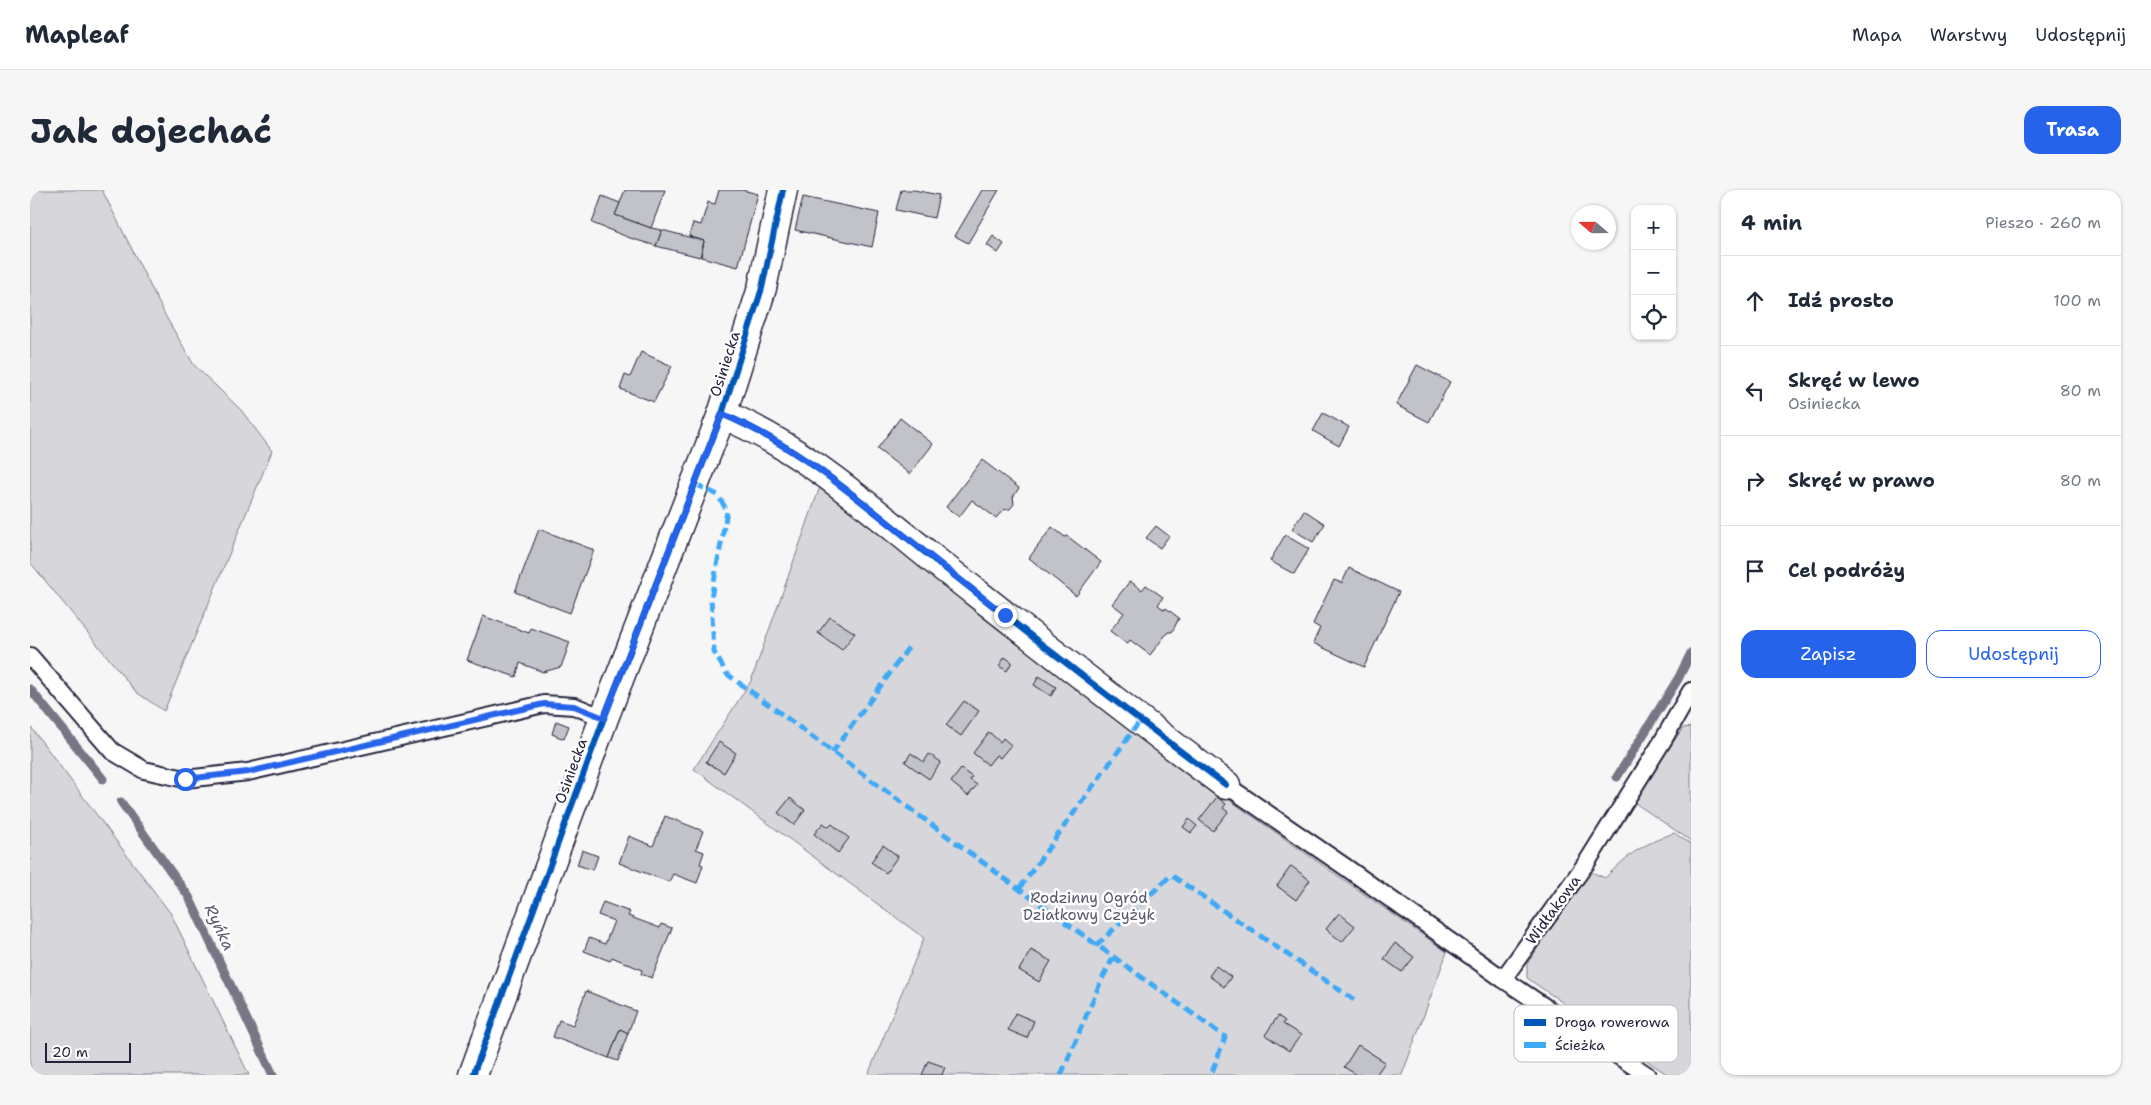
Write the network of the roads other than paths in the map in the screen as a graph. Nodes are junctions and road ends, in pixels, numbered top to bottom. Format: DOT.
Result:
graph roads {
  1 [pos="783,190"];
  2 [pos="722,414"];
  3 [pos="30,656"];
  4 [pos="1691,692"];
  5 [pos="604,718"];
  6 [pos="1226,785"];
  7 [pos="1503,979"];
  8 [pos="1542,1005"];
  9 [pos="1628,1062"];
  10 [pos="473,1075"];
  11 [pos="1647,1075"];
  1 -- 2 [label="street, Osiniecka"];
  2 -- 5 [label="street, Osiniecka"];
  2 -- 6 [label="street"];
  3 -- 5 [label="lane"];
  4 -- 7 [label="lane, Widłakowa"];
  5 -- 10 [label="street, Osiniecka"];
  6 -- 7 [label="lane"];
  7 -- 8 [label="lane"];
  9 -- 11 [label="lane"];
}
